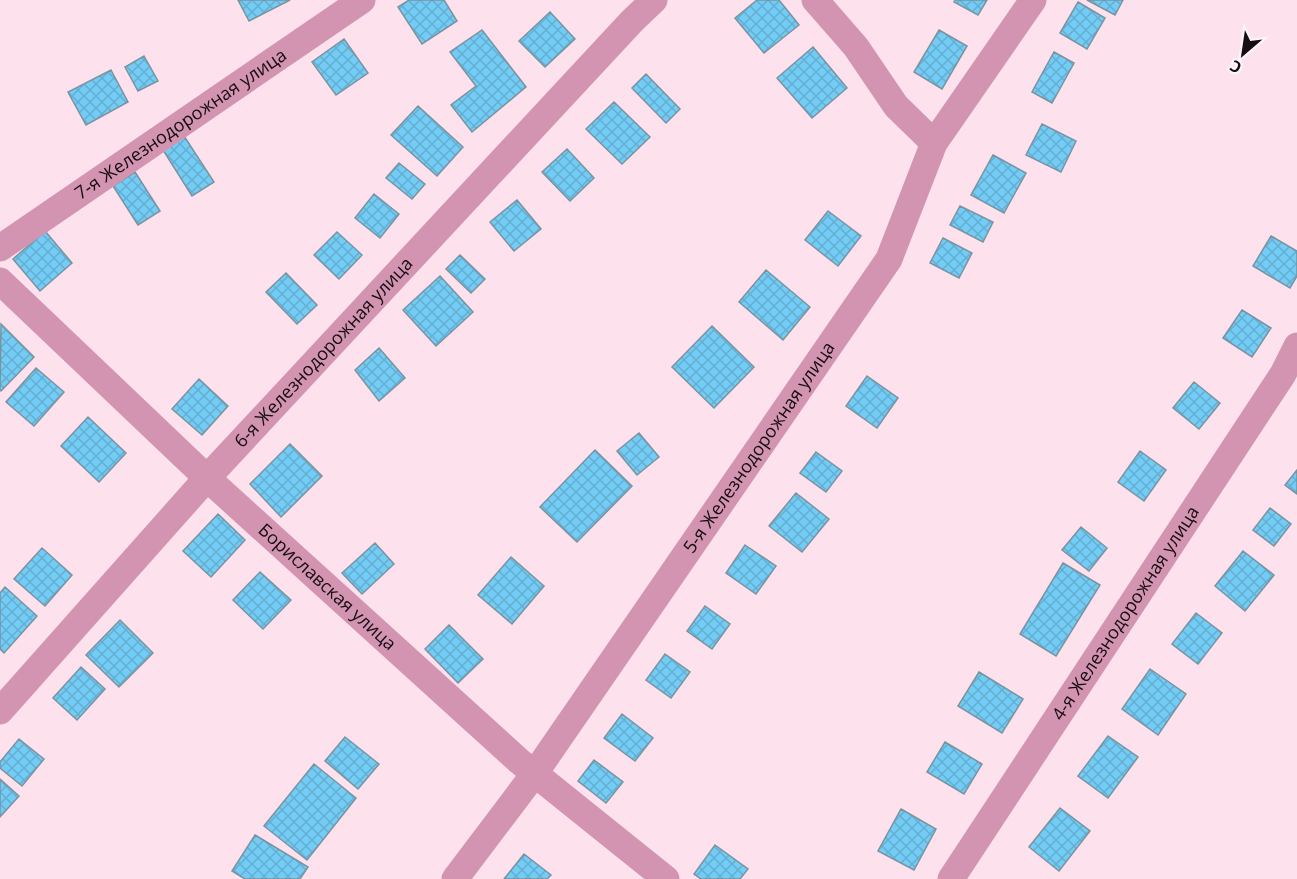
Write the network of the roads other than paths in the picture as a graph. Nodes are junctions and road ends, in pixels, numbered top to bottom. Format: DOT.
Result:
graph roads {
  1 [pos="363,0"];
  2 [pos="654,0"];
  3 [pos="815,0"];
  4 [pos="1033,0"];
  5 [pos="934,143"];
  6 [pos="0,248"];
  7 [pos="0,281"];
  8 [pos="1297,346"];
  9 [pos="207,478"];
  10 [pos="0,711"];
  11 [pos="535,773"];
  12 [pos="455,879"];
  13 [pos="666,879"];
  14 [pos="951,879"];
  1 -- 6 [label="street, 7-я Железнодорожная улица"];
  2 -- 9 [label="street, 6-я Железнодорожная улица"];
  3 -- 5 [label="street"];
  4 -- 5 [label="street, 5-я Железнодорожная улица"];
  5 -- 11 [label="street, 5-я Железнодорожная улица"];
  7 -- 9 [label="street, Бориславская улица"];
  8 -- 14 [label="street, 4-я Железнодорожная улица"];
  9 -- 10 [label="street, 6-я Железнодорожная улица"];
  9 -- 11 [label="street, Бориславская улица"];
  11 -- 12 [label="street, 5-я Железнодорожная улица"];
  11 -- 13 [label="street, Бориславская улица"];
}
